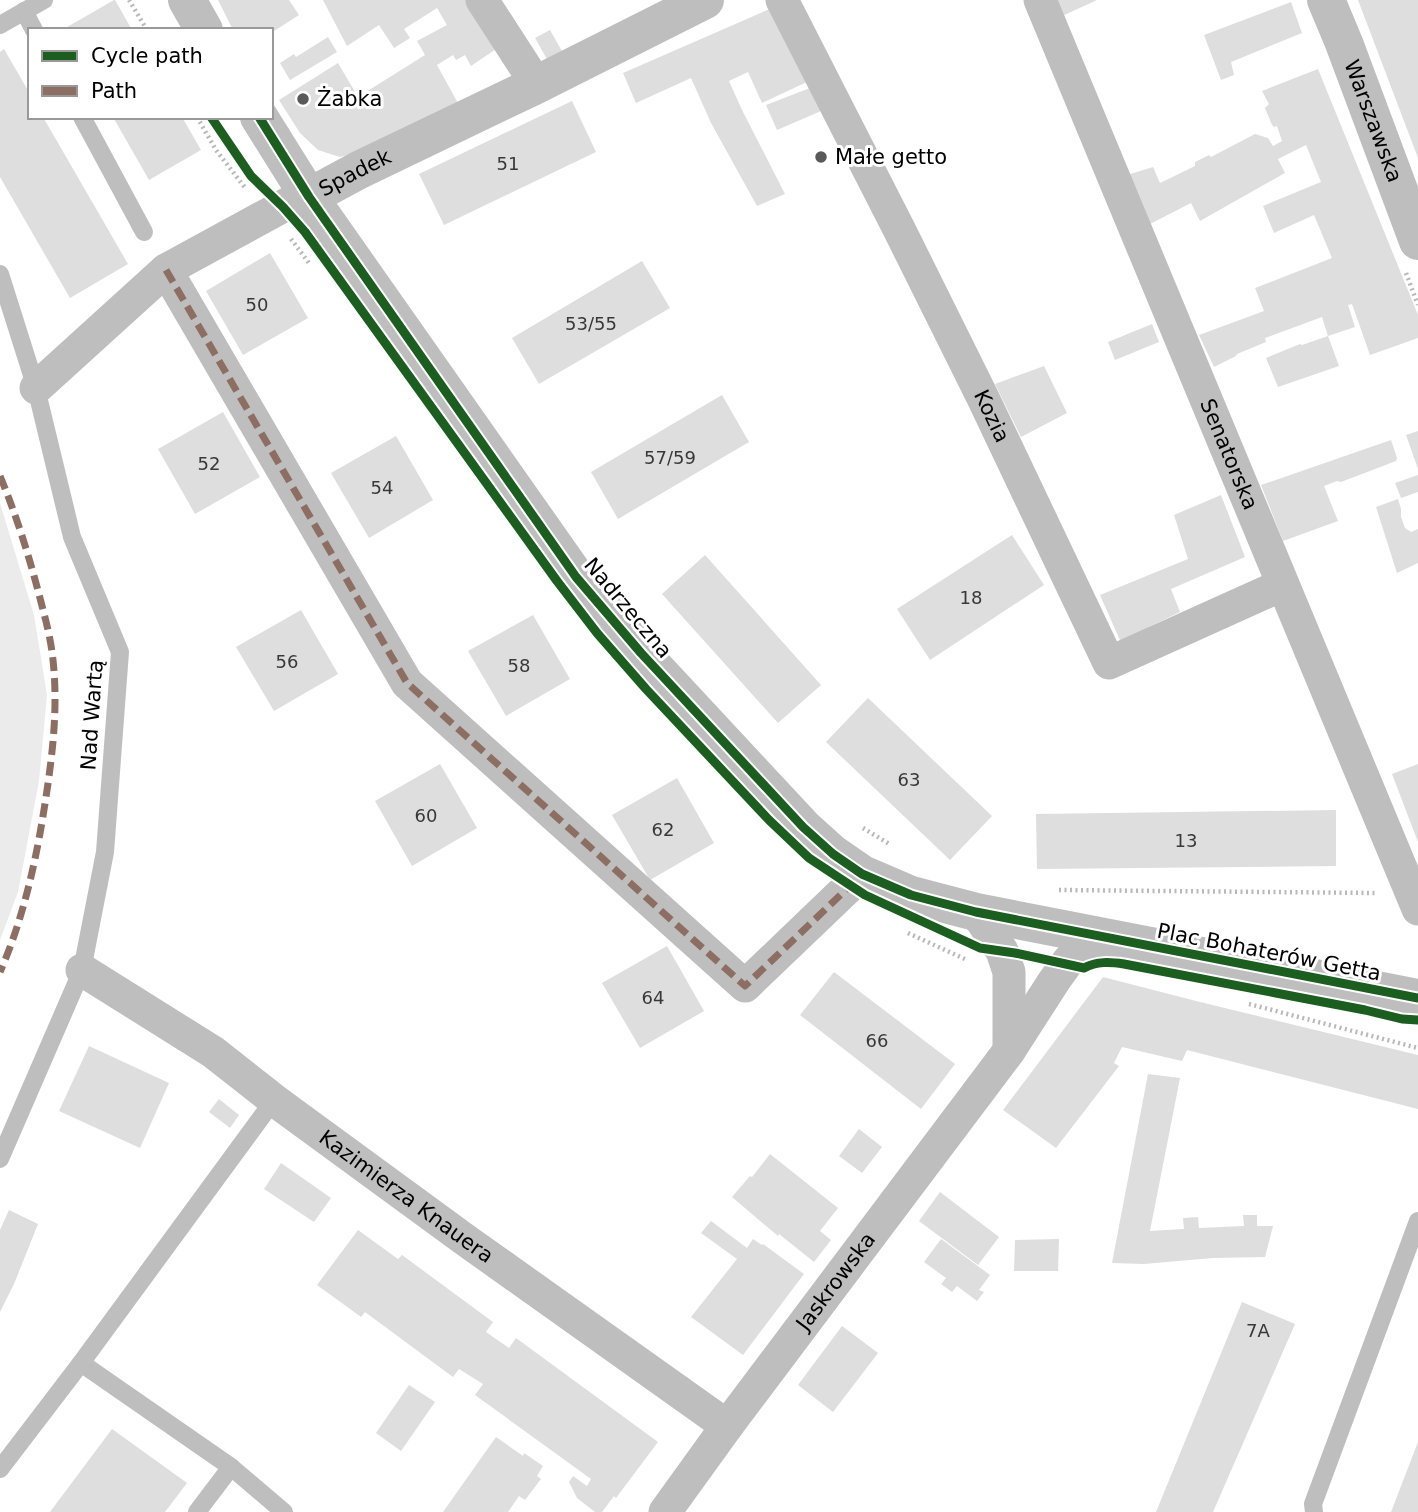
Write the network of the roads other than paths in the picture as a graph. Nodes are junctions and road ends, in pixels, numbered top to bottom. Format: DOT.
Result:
graph roads {
  1 [pos="44,0"];
  2 [pos="187,0"];
  3 [pos="482,0"];
  4 [pos="705,0"];
  5 [pos="782,0"];
  6 [pos="1040,0"];
  7 [pos="1326,0"];
  8 [pos="24,11"];
  9 [pos="0,25"];
  10 [pos="33,28"];
  11 [pos="203,28"];
  12 [pos="534,86"];
  13 [pos="83,119"];
  14 [pos="260,119"];
  15 [pos="309,197"];
  16 [pos="144,232"];
  17 [pos="1418,241"];
  18 [pos="166,270"];
  19 [pos="0,274"];
  20 [pos="36,388"];
  21 [pos="1282,585"];
  22 [pos="862,874"];
  23 [pos="1415,901"];
  24 [pos="976,912"];
  25 [pos="1113,940"];
  26 [pos="82,970"];
  27 [pos="1418,998"];
  28 [pos="1009,1051"];
  29 [pos="274,1100"];
  30 [pos="0,1159"];
  31 [pos="1418,1221"];
  32 [pos="80,1363"];
  33 [pos="727,1426"];
  34 [pos="231,1467"];
  35 [pos="0,1469"];
  36 [pos="197,1512"];
  37 [pos="284,1512"];
  38 [pos="665,1512"];
  39 [pos="1314,1512"];
  1 -- 8 [label="lane"];
  2 -- 11 [label="street"];
  3 -- 12 [label="street"];
  4 -- 12 [label="street, Spadek"];
  5 -- 21 [label="street, Kozia"];
  6 -- 21 [label="street, Senatorska"];
  7 -- 17 [label="street, Warszawska"];
  8 -- 9 [label="lane"];
  8 -- 10 [label="lane"];
  12 -- 15 [label="street, Spadek"];
  13 -- 16 [label="lane"];
  14 -- 15 [label="street, Nadrzeczna"];
  15 -- 18 [label="street, Spadek"];
  15 -- 22 [label="street, Nadrzeczna"];
  18 -- 20 [label="street, Spadek"];
  18 -- 22 [label="street"];
  19 -- 20 [label="lane, Nad Wartą"];
  20 -- 26 [label="lane, Nad Wartą"];
  21 -- 23 [label="street, Senatorska"];
  22 -- 24 [label="street, Nadrzeczna"];
  24 -- 25 [label="street, Nadrzeczna"];
  24 -- 28 [label="street"];
  25 -- 27 [label="street, Plac Bohaterów Getta"];
  25 -- 28 [label="street, Jaskrowska"];
  26 -- 29 [label="street, Kazimierza Knauera"];
  26 -- 30 [label="lane, Nad Wartą"];
  28 -- 33 [label="street, Jaskrowska"];
  29 -- 32 [label="lane"];
  29 -- 33 [label="street, Kazimierza Knauera"];
  31 -- 39 [label="lane"];
  32 -- 34 [label="lane"];
  32 -- 35 [label="lane"];
  33 -- 38 [label="street, Jaskrowska"];
  34 -- 36 [label="lane"];
  34 -- 37 [label="lane"];
}
